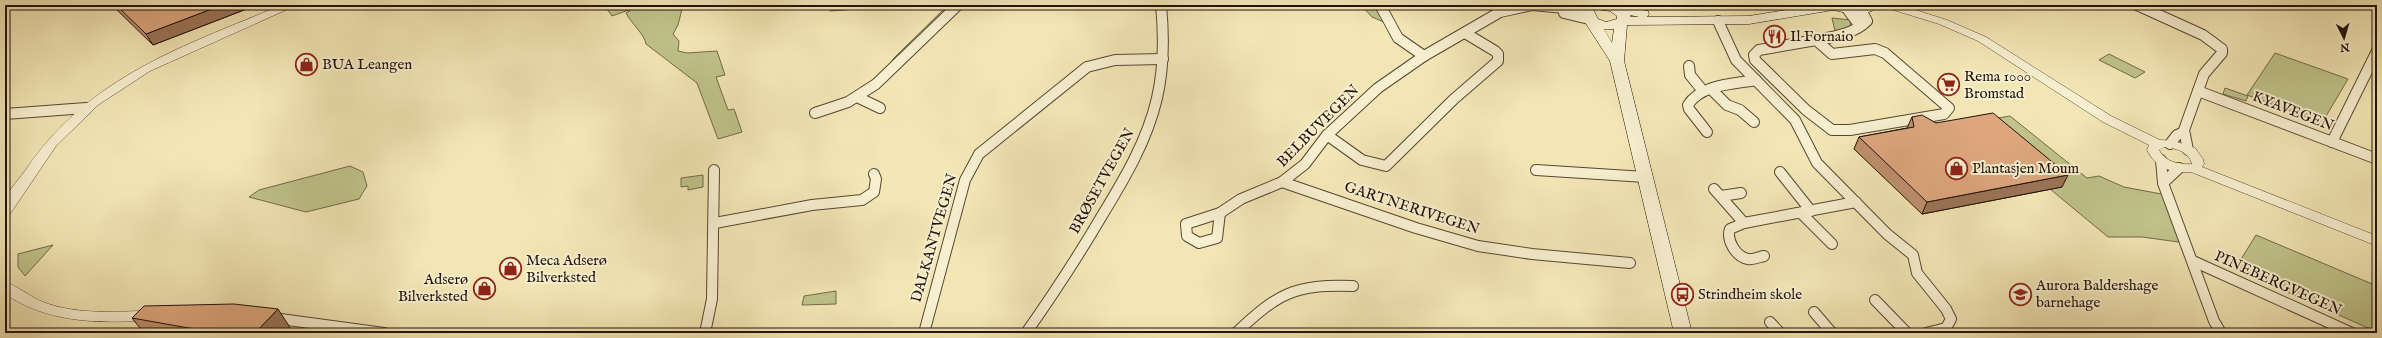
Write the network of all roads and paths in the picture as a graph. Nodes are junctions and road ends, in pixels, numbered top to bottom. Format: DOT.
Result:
graph roads {
  1 [pos="291,5"];
  2 [pos="958,5"];
  3 [pos="1161,5"];
  4 [pos="1380,5"];
  5 [pos="1801,5"];
  6 [pos="1888,5"];
  7 [pos="2136,5"];
  8 [pos="1539,6"];
  9 [pos="1833,6"];
  10 [pos="1868,7"];
  11 [pos="1848,10"];
  12 [pos="1592,11"];
  13 [pos="1617,13"];
  14 [pos="1909,13"];
  15 [pos="1718,22"];
  16 [pos="1860,26"];
  17 [pos="1465,33"];
  18 [pos="1815,40"];
  19 [pos="2377,51"];
  20 [pos="1424,56"];
  21 [pos="1163,59"];
  22 [pos="1616,61"];
  23 [pos="1689,66"];
  24 [pos="1756,80"];
  25 [pos="1707,90"];
  26 [pos="2198,91"];
  27 [pos="857,97"];
  28 [pos="86,108"];
  29 [pos="880,108"];
  30 [pos="815,112"];
  31 [pos="5,114"];
  32 [pos="1754,122"];
  33 [pos="1707,132"];
  34 [pos="2184,132"];
  35 [pos="1327,135"];
  36 [pos="2332,142"];
  37 [pos="2160,150"];
  38 [pos="2188,150"];
  39 [pos="2377,159"];
  40 [pos="2195,164"];
  41 [pos="2179,168"];
  42 [pos="714,170"];
  43 [pos="1536,170"];
  44 [pos="1780,172"];
  45 [pos="874,174"];
  46 [pos="1644,177"];
  47 [pos="1282,182"];
  48 [pos="2163,183"];
  49 [pos="1741,193"];
  50 [pos="1856,202"];
  51 [pos="5,211"];
  52 [pos="1806,212"];
  53 [pos="1220,213"];
  54 [pos="715,223"];
  55 [pos="1744,223"];
  56 [pos="2377,241"];
  57 [pos="1832,244"];
  58 [pos="1764,256"];
  59 [pos="2193,261"];
  60 [pos="1630,263"];
  61 [pos="1353,286"];
  62 [pos="5,287"];
  63 [pos="1875,300"];
  64 [pos="1814,312"];
  65 [pos="148,316"];
  66 [pos="261,316"];
  67 [pos="1770,322"];
  68 [pos="384,333"];
  69 [pos="705,333"];
  70 [pos="924,333"];
  71 [pos="1026,333"];
  72 [pos="1236,333"];
  73 [pos="1682,333"];
  74 [pos="1780,333"];
  75 [pos="1832,333"];
  76 [pos="1907,333"];
  77 [pos="1926,333"];
  78 [pos="2222,333"];
  79 [pos="2352,333"];
  1 -- 28 [label="street"];
  2 -- 27 [label="street"];
  3 -- 21 [label="street, BRØSETVEGEN"];
  4 -- 20 [label="street"];
  5 -- 13 [label="main road"];
  6 -- 14 [label="street"];
  7 -- 26 [label="street"];
  8 -- 12 [label="street, BELBUVEGEN"];
  8 -- 17 [label="street, BELBUVEGEN"];
  9 -- 11 [label="main road"];
  9 -- 15 [label="main road"];
  10 -- 11 [label="main road"];
  10 -- 14 [label="street"];
  10 -- 16 [label="street"];
  11 -- 16 [label="street"];
  12 -- 13 [label="main road"];
  12 -- 13 [label="main road"];
  12 -- 22 [label="main road"];
  13 -- 15 [label="main road"];
  13 -- 22 [label="main road"];
  14 -- 37 [label="street"];
  15 -- 24 [label="street"];
  16 -- 18 [label="street"];
  17 -- 20 [label="street, BELBUVEGEN"];
  17 -- 35 [label="street"];
  18 -- 18 [label="street"];
  19 -- 36 [label="street"];
  20 -- 35 [label="street, BELBUVEGEN"];
  21 -- 70 [label="street, DALKANTVEGEN"];
  21 -- 71 [label="street, BRØSETVEGEN"];
  22 -- 46 [label="main road"];
  23 -- 25 [label="street"];
  24 -- 25 [label="street"];
  24 -- 50 [label="street"];
  25 -- 32 [label="street"];
  25 -- 33 [label="street"];
  26 -- 34 [label="street"];
  26 -- 36 [label="street, KYAVEGEN"];
  27 -- 29 [label="street"];
  27 -- 30 [label="street"];
  28 -- 31 [label="street"];
  28 -- 51 [label="street"];
  34 -- 37 [label="street"];
  34 -- 38 [label="street"];
  35 -- 47 [label="street, BELBUVEGEN"];
  36 -- 39 [label="street, KYAVEGEN"];
  37 -- 38 [label="street"];
  37 -- 41 [label="street"];
  37 -- 48 [label="street"];
  38 -- 40 [label="street"];
  40 -- 41 [label="street"];
  40 -- 56 [label="street"];
  41 -- 48 [label="street"];
  42 -- 54 [label="street"];
  43 -- 46 [label="street"];
  44 -- 52 [label="street"];
  45 -- 54 [label="street"];
  46 -- 73 [label="main road"];
  47 -- 53 [label="street, BELBUVEGEN"];
  47 -- 60 [label="street, GARTNERIVEGEN"];
  48 -- 59 [label="street"];
  49 -- 55 [label="street"];
  50 -- 52 [label="street"];
  50 -- 77 [label="street"];
  52 -- 55 [label="street"];
  52 -- 57 [label="street"];
  54 -- 69 [label="street"];
  55 -- 58 [label="street"];
  59 -- 78 [label="street"];
  59 -- 79 [label="street, PINEBERGVEGEN"];
  61 -- 72 [label="street"];
  62 -- 65 [label="street"];
  63 -- 76 [label="street"];
  64 -- 75 [label="street"];
  66 -- 68 [label="street"];
  67 -- 74 [label="street"];
}
